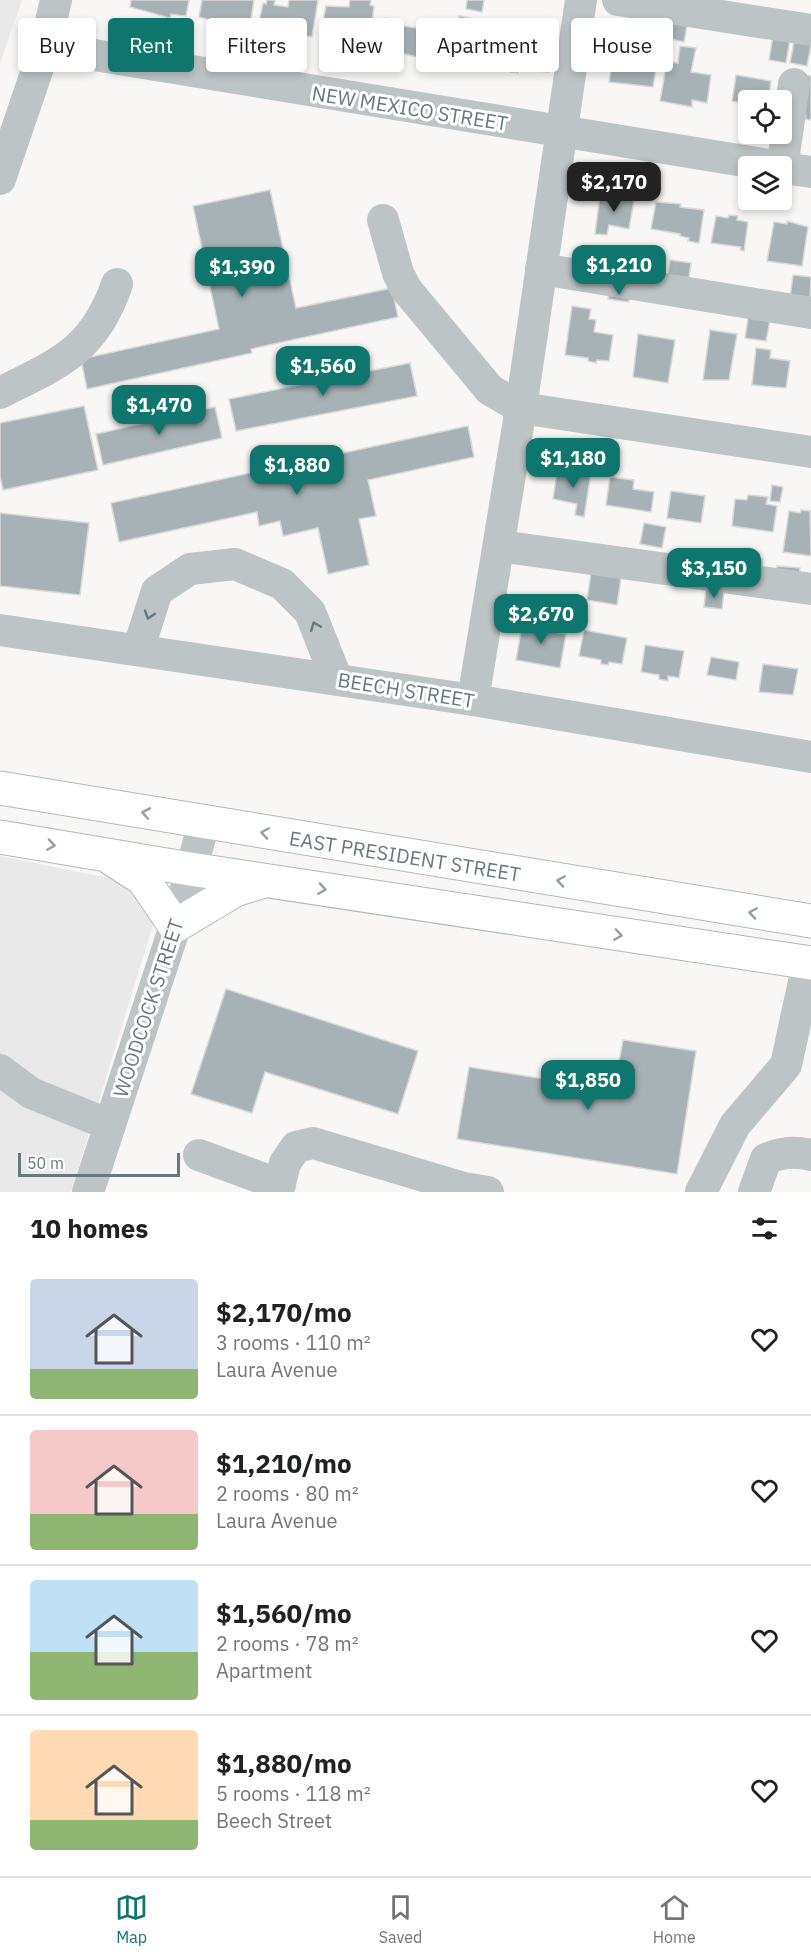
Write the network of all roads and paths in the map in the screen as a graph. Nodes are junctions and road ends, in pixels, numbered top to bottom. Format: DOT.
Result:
graph roads {
  1 [pos="581,0"];
  2 [pos="618,0"];
  3 [pos="50,2"];
  4 [pos="48,18"];
  5 [pos="811,30"];
  6 [pos="96,55"];
  7 [pos="36,72"];
  8 [pos="794,84"];
  9 [pos="560,132"];
  10 [pos="784,156"];
  11 [pos="738,160"];
  12 [pos="792,169"];
  13 [pos="811,172"];
  14 [pos="0,178"];
  15 [pos="383,220"];
  16 [pos="541,269"];
  17 [pos="117,284"];
  18 [pos="811,313"];
  19 [pos="0,393"];
  20 [pos="521,408"];
  21 [pos="811,452"];
  22 [pos="499,546"];
  23 [pos="811,589"];
  24 [pos="0,630"];
  25 [pos="138,650"];
  26 [pos="337,680"];
  27 [pos="473,700"];
  28 [pos="811,758"];
  29 [pos="0,788"];
  30 [pos="204,823"];
  31 [pos="0,837"];
  32 [pos="103,853"];
  33 [pos="190,869"];
  34 [pos="264,881"];
  35 [pos="811,921"];
  36 [pos="175,926"];
  37 [pos="810,963"];
  38 [pos="799,1068"];
  39 [pos="0,1070"];
  40 [pos="111,1125"];
  41 [pos="199,1155"];
  42 [pos="811,1155"];
  43 [pos="279,1189"];
  44 [pos="88,1192"];
  45 [pos="488,1192"];
  46 [pos="701,1192"];
  47 [pos="754,1192"];
  1 -- 9 [label="street"];
  2 -- 5 [label="street"];
  3 -- 4 [label="street"];
  6 -- 9 [label="street, NEW MEXICO STREET"];
  7 -- 14 [label="street"];
  8 -- 10 [label="street"];
  9 -- 11 [label="street, NEW MEXICO STREET"];
  9 -- 16 [label="street"];
  12 -- 13 [label="street"];
  15 -- 20 [label="street"];
  16 -- 18 [label="street"];
  16 -- 20 [label="street"];
  17 -- 19 [label="street"];
  20 -- 21 [label="street"];
  20 -- 22 [label="street"];
  22 -- 23 [label="street"];
  22 -- 27 [label="street"];
  24 -- 25 [label="street, BEECH STREET"];
  25 -- 26 [label="street, BEECH STREET"];
  26 -- 25 [label="street, one-way"];
  26 -- 27 [label="street, BEECH STREET"];
  27 -- 28 [label="street, BEECH STREET"];
  30 -- 29 [label="main road, EAST PRESIDENT STREET, one-way"];
  30 -- 33 [label="street, WOODCOCK STREET"];
  35 -- 30 [label="main road, EAST PRESIDENT STREET, one-way"];
  31 -- 32 [label="main road, one-way"];
  32 -- 33 [label="main road"];
  32 -- 36 [label="main road"];
  33 -- 34 [label="main road"];
  33 -- 36 [label="street, WOODCOCK STREET"];
  34 -- 36 [label="main road"];
  34 -- 37 [label="main road, one-way"];
  36 -- 40 [label="street, WOODCOCK STREET"];
  37 -- 38 [label="street"];
  38 -- 46 [label="street"];
  39 -- 40 [label="street"];
  40 -- 44 [label="street, WOODCOCK STREET"];
  41 -- 43 [label="street"];
  42 -- 47 [label="street"];
  43 -- 45 [label="street"];
}
